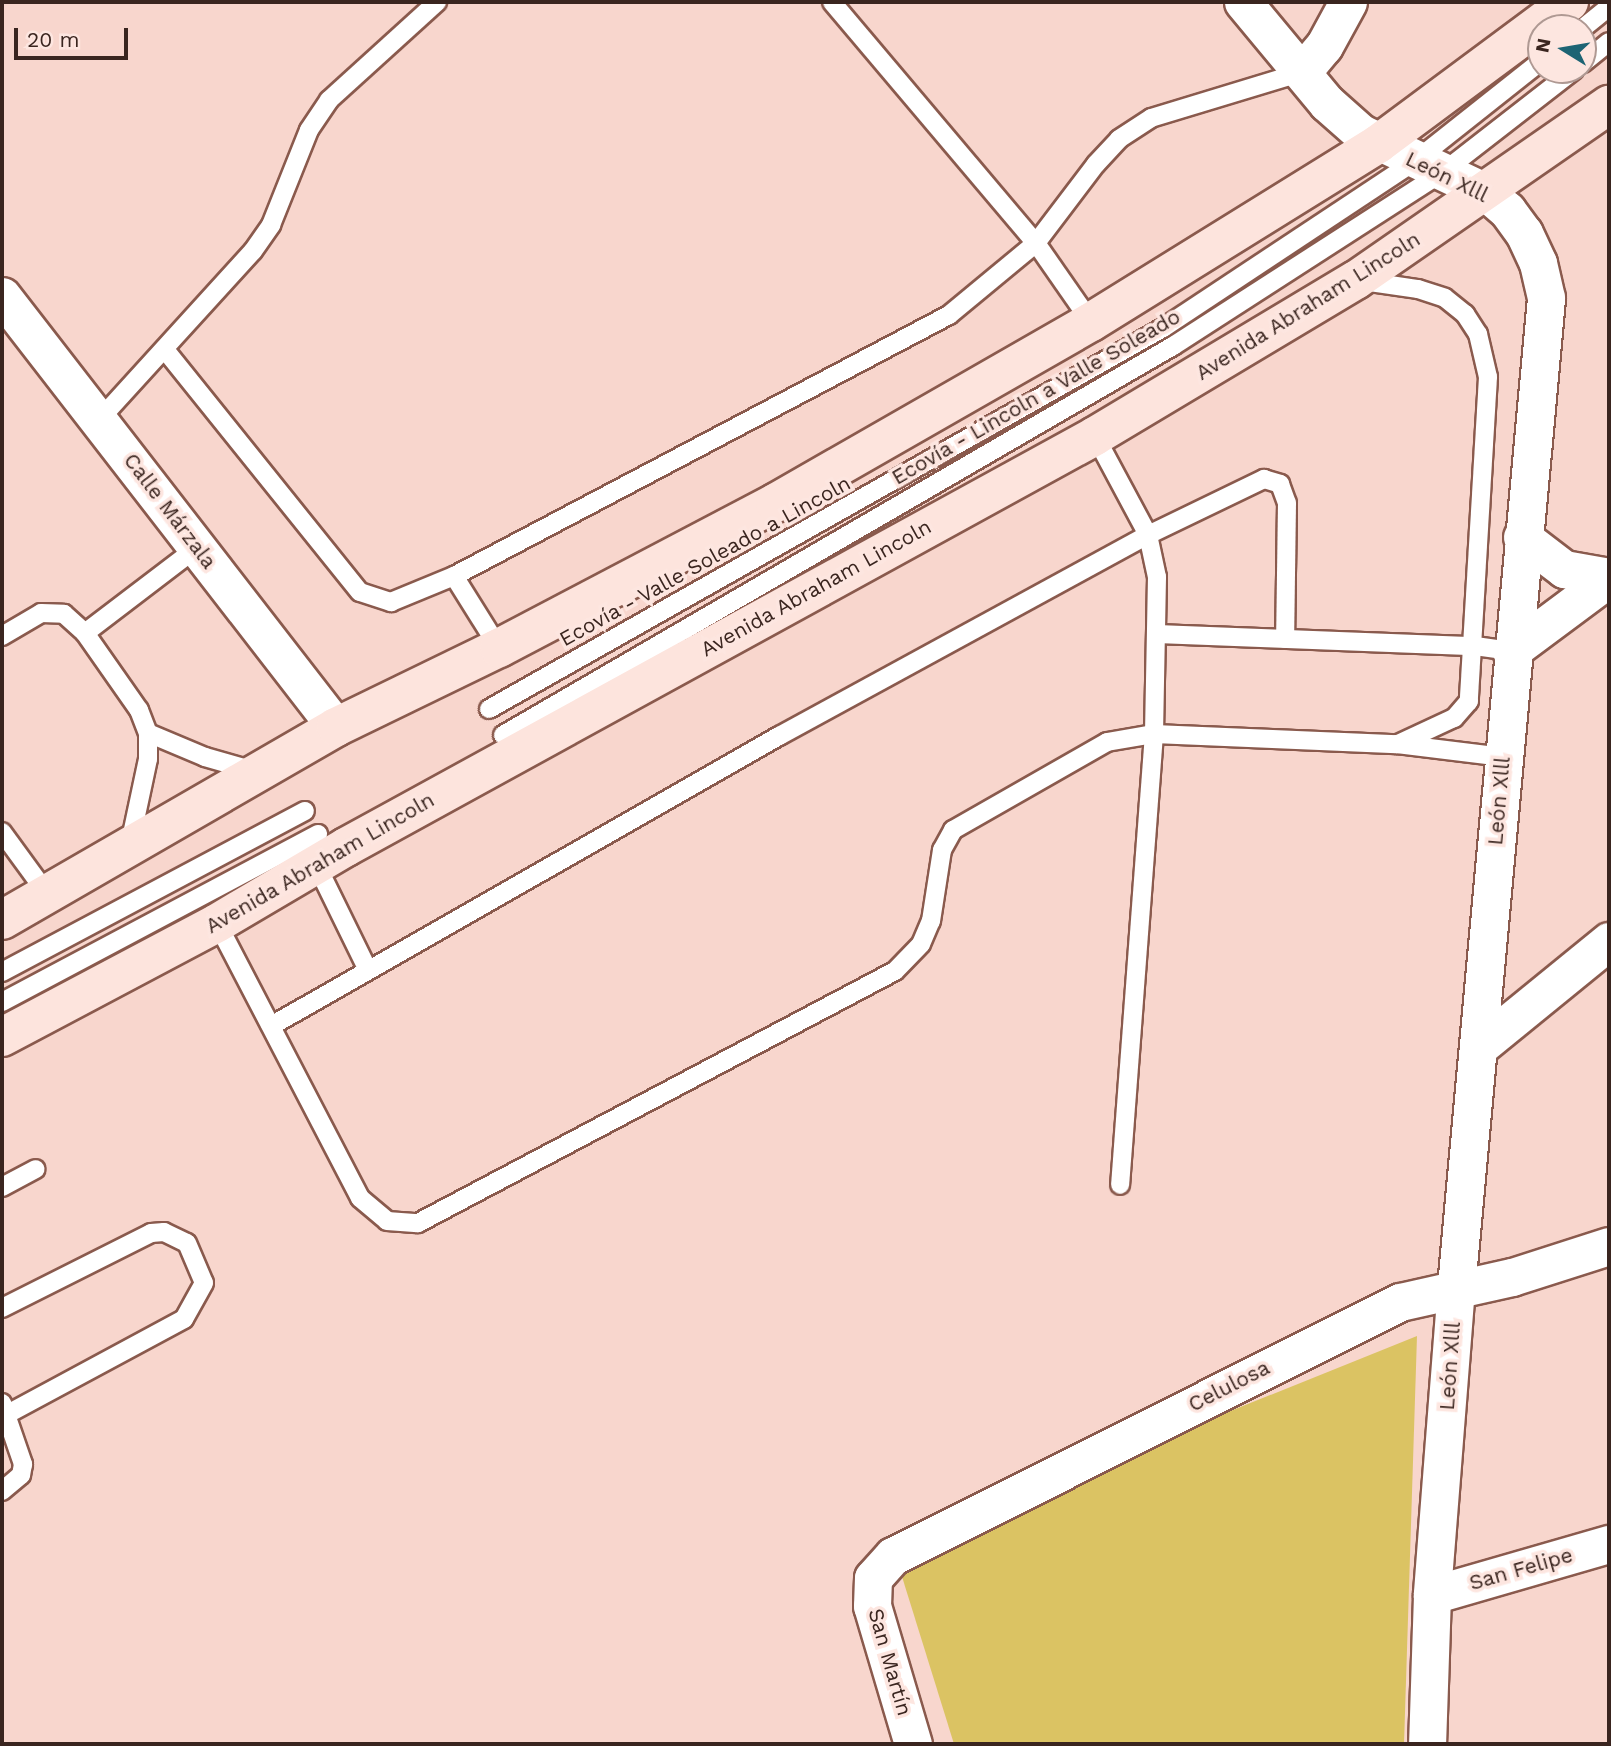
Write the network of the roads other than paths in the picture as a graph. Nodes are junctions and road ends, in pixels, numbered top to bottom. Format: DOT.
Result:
graph roads {
  1 [pos="438,2"];
  2 [pos="832,2"];
  3 [pos="1243,2"];
  4 [pos="1348,2"];
  5 [pos="1569,2"];
  6 [pos="1302,72"];
  7 [pos="1527,74"];
  8 [pos="1553,84"];
  9 [pos="1609,105"];
  10 [pos="1378,144"];
  11 [pos="1429,166"];
  12 [pos="1486,192"];
  13 [pos="1036,243"];
  14 [pos="1356,280"];
  15 [pos="2,296"];
  16 [pos="1091,322"];
  17 [pos="166,351"];
  18 [pos="100,419"];
  19 [pos="1095,436"];
  20 [pos="1148,535"];
  21 [pos="1522,537"];
  22 [pos="198,547"];
  23 [pos="454,576"];
  24 [pos="1609,577"];
  25 [pos="85,633"];
  26 [pos="1157,634"];
  27 [pos="2,636"];
  28 [pos="1285,639"];
  29 [pos="1475,646"];
  30 [pos="499,648"];
  31 [pos="1511,652"];
  32 [pos="489,709"];
  33 [pos="337,727"];
  34 [pos="148,733"];
  35 [pos="1154,734"];
  36 [pos="503,735"];
  37 [pos="1397,744"];
  38 [pos="1503,757"];
  39 [pos="257,772"];
  40 [pos="305,811"];
  41 [pos="2,832"];
  42 [pos="129,848"];
  43 [pos="317,849"];
  44 [pos="48,895"];
  45 [pos="2,920"];
  46 [pos="217,923"];
  47 [pos="1609,941"];
  48 [pos="368,970"];
  49 [pos="2,972"];
  50 [pos="2,1002"];
  51 [pos="271,1026"];
  52 [pos="2,1037"];
  53 [pos="1479,1046"];
  54 [pos="36,1169"];
  55 [pos="1120,1185"];
  56 [pos="2,1186"];
  57 [pos="1609,1246"];
  58 [pos="1456,1287"];
  59 [pos="2,1308"];
  60 [pos="3,1412"];
  61 [pos="2,1490"];
  62 [pos="1609,1544"];
  63 [pos="873,1578"];
  64 [pos="1432,1595"];
  65 [pos="912,1744"];
  66 [pos="1427,1744"];
  1 -- 17 [label="lane"];
  2 -- 13 [label="lane"];
  3 -- 6 [label="street, León Xlll"];
  4 -- 6 [label="street"];
  5 -- 10 [label="main road"];
  6 -- 10 [label="street, León Xlll"];
  6 -- 13 [label="lane"];
  7 -- 11 [label="lane, Ecovía - Valle Soleado a Lincoln"];
  8 -- 11 [label="lane, Ecovía - Lincoln a Valle Soleado"];
  9 -- 12 [label="main road, Avenida Abraham Lincoln"];
  10 -- 11 [label="street, León Xlll"];
  10 -- 16 [label="main road"];
  11 -- 12 [label="street, León Xlll"];
  11 -- 32 [label="lane, Ecovía - Valle Soleado a Lincoln"];
  11 -- 36 [label="lane, Ecovía - Lincoln a Valle Soleado"];
  12 -- 14 [label="main road, Avenida Abraham Lincoln"];
  12 -- 21 [label="street, León Xlll"];
  13 -- 16 [label="lane"];
  13 -- 23 [label="lane"];
  14 -- 19 [label="main road, Avenida Abraham Lincoln"];
  14 -- 29 [label="lane"];
  15 -- 18 [label="street, Calle Márzala"];
  16 -- 30 [label="main road"];
  17 -- 18 [label="lane"];
  17 -- 23 [label="lane"];
  18 -- 22 [label="street, Calle Márzala"];
  19 -- 20 [label="lane"];
  19 -- 43 [label="main road, Avenida Abraham Lincoln"];
  20 -- 26 [label="lane"];
  20 -- 28 [label="lane"];
  20 -- 48 [label="lane"];
  21 -- 24 [label="street"];
  21 -- 31 [label="street, León Xlll"];
  22 -- 25 [label="lane"];
  22 -- 33 [label="street, Calle Márzala"];
  23 -- 30 [label="lane"];
  24 -- 31 [label="street"];
  25 -- 27 [label="lane"];
  25 -- 34 [label="lane"];
  26 -- 28 [label="lane"];
  26 -- 35 [label="lane"];
  28 -- 29 [label="lane"];
  29 -- 31 [label="lane"];
  29 -- 37 [label="lane"];
  30 -- 33 [label="main road"];
  31 -- 38 [label="street, León Xlll"];
  33 -- 39 [label="main road"];
  34 -- 39 [label="lane"];
  34 -- 42 [label="lane"];
  35 -- 37 [label="lane"];
  35 -- 51 [label="lane"];
  35 -- 55 [label="lane"];
  37 -- 38 [label="lane"];
  38 -- 53 [label="street, León Xlll"];
  39 -- 42 [label="main road"];
  40 -- 49 [label="lane"];
  41 -- 44 [label="lane"];
  42 -- 44 [label="main road"];
  43 -- 46 [label="main road, Avenida Abraham Lincoln"];
  43 -- 48 [label="lane"];
  43 -- 50 [label="lane"];
  44 -- 45 [label="main road"];
  46 -- 51 [label="lane"];
  46 -- 52 [label="main road, Avenida Abraham Lincoln"];
  47 -- 53 [label="street"];
  48 -- 51 [label="lane"];
  53 -- 58 [label="street, León Xlll"];
  54 -- 56 [label="lane"];
  57 -- 58 [label="street, Celulosa"];
  58 -- 63 [label="street, Celulosa"];
  58 -- 64 [label="street, León Xlll"];
  59 -- 60 [label="lane"];
  60 -- 61 [label="lane"];
  62 -- 64 [label="street, San Felipe"];
  63 -- 65 [label="street, San Martín"];
  64 -- 66 [label="street, León Xlll"];
}
